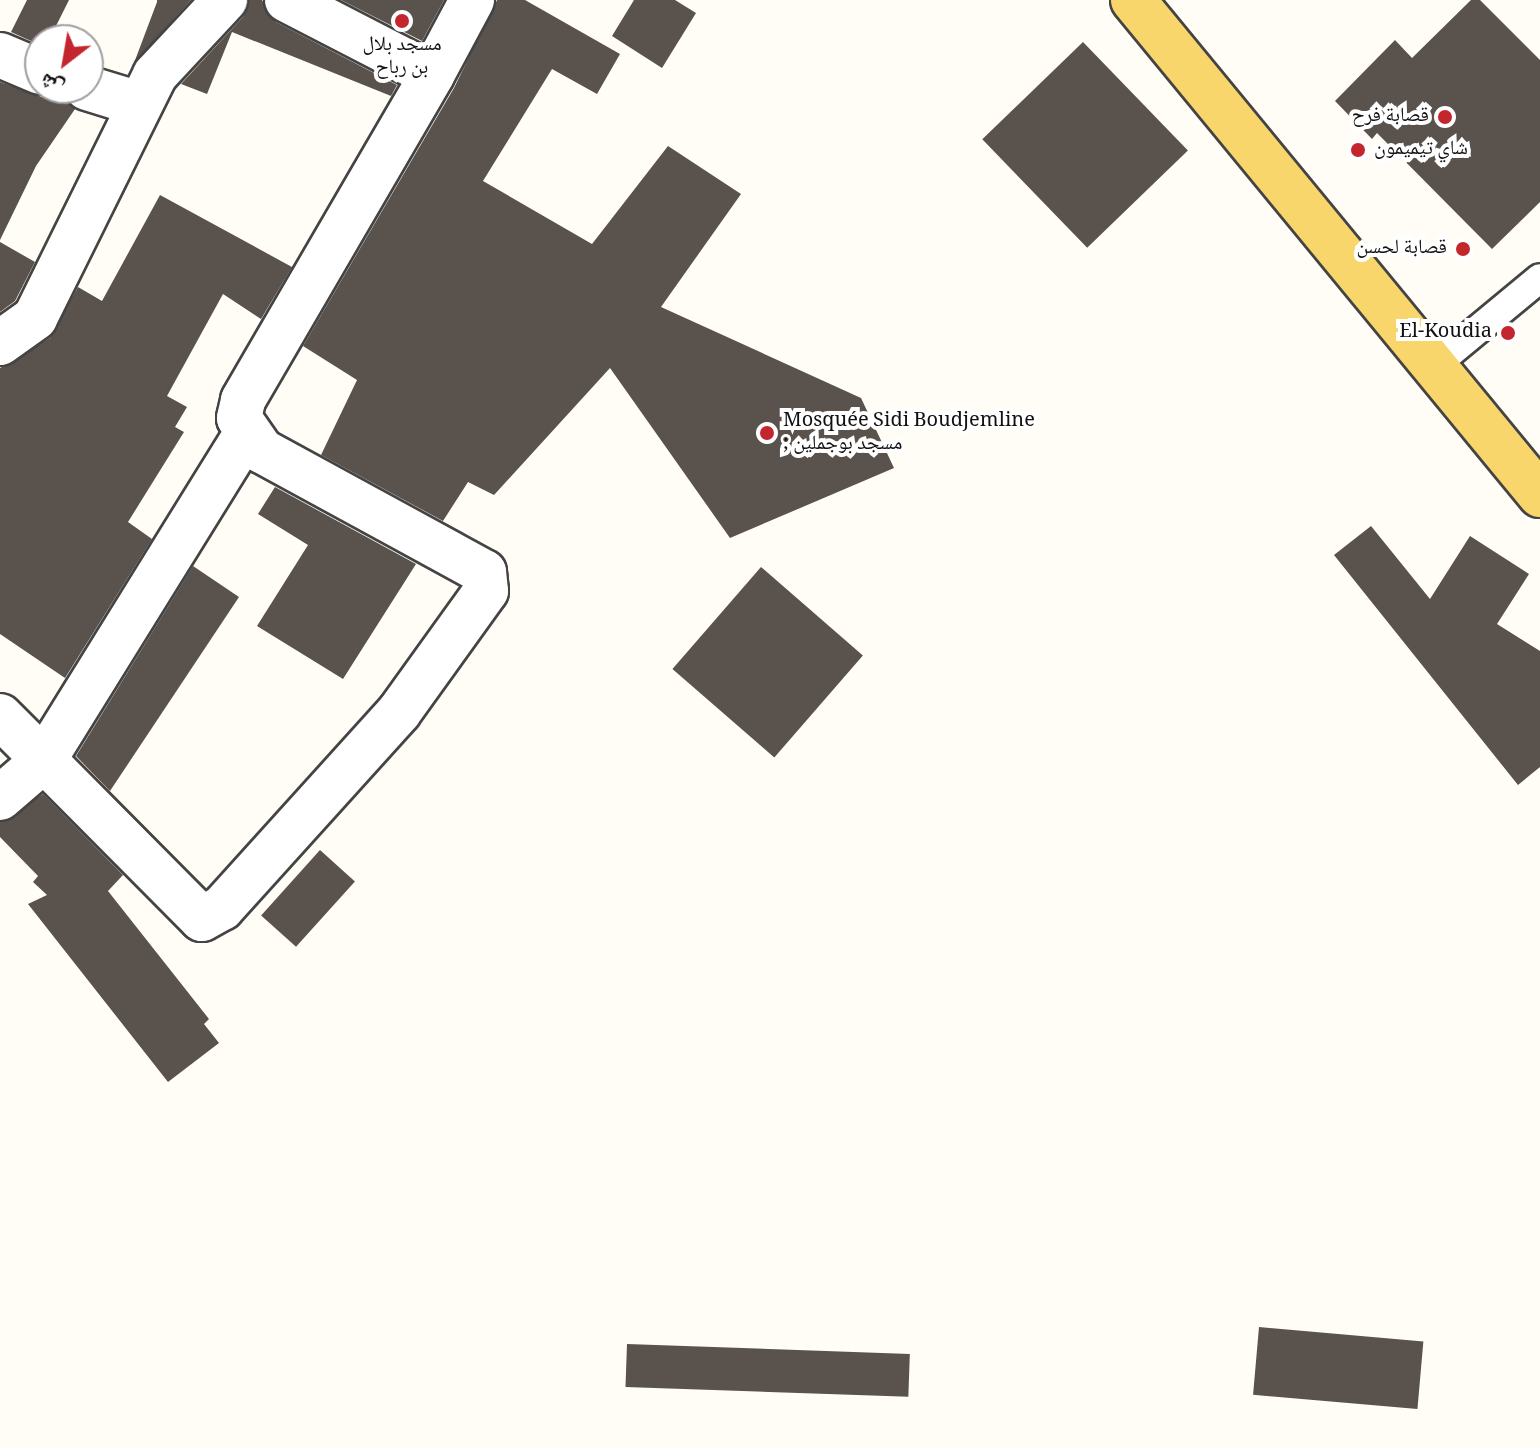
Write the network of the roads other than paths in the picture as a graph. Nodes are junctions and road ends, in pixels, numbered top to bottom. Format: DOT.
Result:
graph roads {
  1 [pos="225,0"];
  2 [pos="287,0"];
  3 [pos="472,0"];
  4 [pos="1133,0"];
  5 [pos="0,55"];
  6 [pos="24,65"];
  7 [pos="432,75"];
  8 [pos="104,93"];
  9 [pos="139,104"];
  10 [pos="1540,278"];
  11 [pos="0,343"];
  12 [pos="1435,365"];
  13 [pos="246,434"];
  14 [pos="1540,495"];
  15 [pos="0,716"];
  16 [pos="44,760"];
  17 [pos="0,798"];
  1 -- 9 [label="street"];
  2 -- 7 [label="street"];
  3 -- 7 [label="street"];
  4 -- 12 [label="main road"];
  5 -- 6 [label="street"];
  7 -- 13 [label="street"];
  8 -- 9 [label="street"];
  9 -- 11 [label="street"];
  10 -- 12 [label="lane"];
  12 -- 14 [label="main road"];
  13 -- 16 [label="street"];
  13 -- 16 [label="street"];
  15 -- 16 [label="street"];
  16 -- 17 [label="street"];
}
